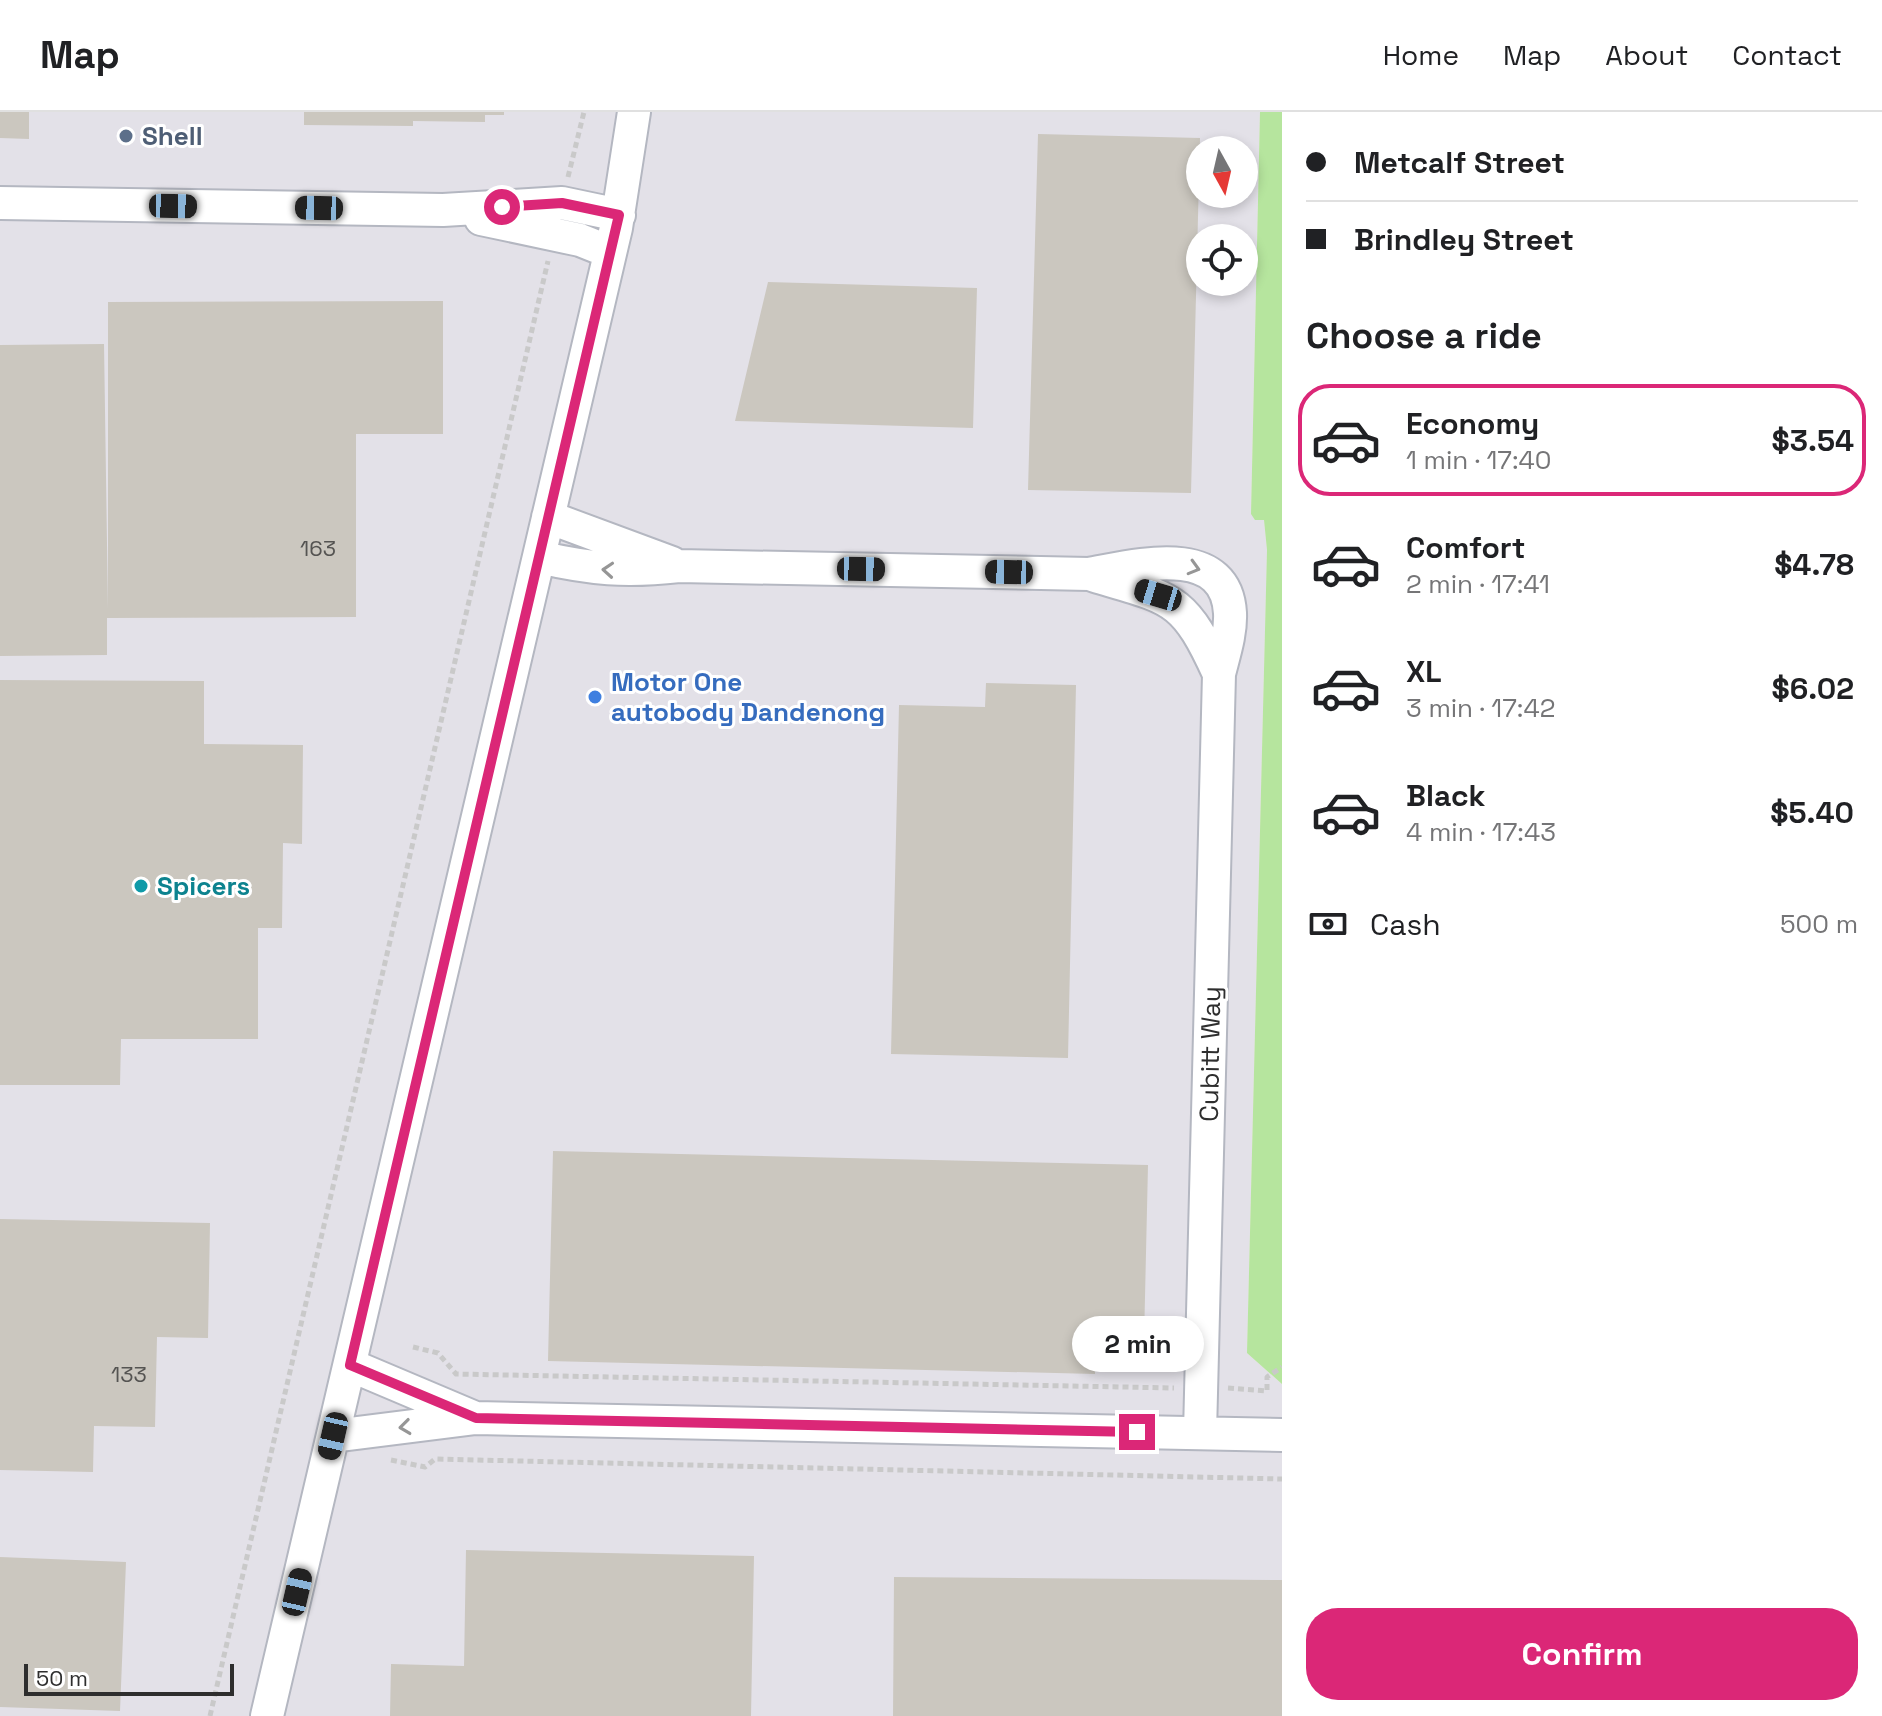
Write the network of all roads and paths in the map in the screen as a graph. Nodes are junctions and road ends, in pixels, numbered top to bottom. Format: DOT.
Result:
graph roads {
  1 [pos="584,112"];
  2 [pos="634,112"];
  3 [pos="653,112"];
  4 [pos="622,201"];
  5 [pos="0,203"];
  6 [pos="562,203"];
  7 [pos="443,210"];
  8 [pos="554,235"];
  9 [pos="610,252"];
  10 [pos="548,517"];
  11 [pos="539,557"];
  12 [pos="679,566"];
  13 [pos="1089,574"];
  14 [pos="1219,674"];
  15 [pos="413,1347"];
  16 [pos="350,1365"];
  17 [pos="1282,1367"];
  18 [pos="1201,1387"];
  19 [pos="476,1418"];
  20 [pos="1200,1433"];
  21 [pos="1282,1435"];
  22 [pos="333,1436"];
  23 [pos="386,1459"];
  24 [pos="1282,1479"];
  25 [pos="210,1716"];
  26 [pos="267,1716"];
  1 -- 6 [label="path"];
  2 -- 4 [label="street"];
  3 -- 4 [label="street"];
  4 -- 6 [label="street"];
  4 -- 9 [label="street"];
  5 -- 7 [label="street"];
  6 -- 7 [label="street"];
  7 -- 8 [label="street"];
  8 -- 9 [label="street"];
  8 -- 25 [label="path"];
  9 -- 10 [label="street"];
  10 -- 11 [label="street"];
  10 -- 12 [label="street, Cubitt Way"];
  12 -- 11 [label="street, Cubitt Way, one-way"];
  11 -- 16 [label="street"];
  12 -- 13 [label="street, Cubitt Way"];
  13 -- 14 [label="street, Cubitt Way"];
  13 -- 14 [label="street, Cubitt Way, one-way"];
  14 -- 18 [label="street, Cubitt Way"];
  15 -- 18 [label="path"];
  16 -- 19 [label="street"];
  16 -- 22 [label="street"];
  17 -- 18 [label="path"];
  18 -- 20 [label="street, Cubitt Way"];
  19 -- 20 [label="street"];
  19 -- 22 [label="street, one-way"];
  20 -- 21 [label="street"];
  22 -- 26 [label="street"];
  23 -- 24 [label="path"];
}
